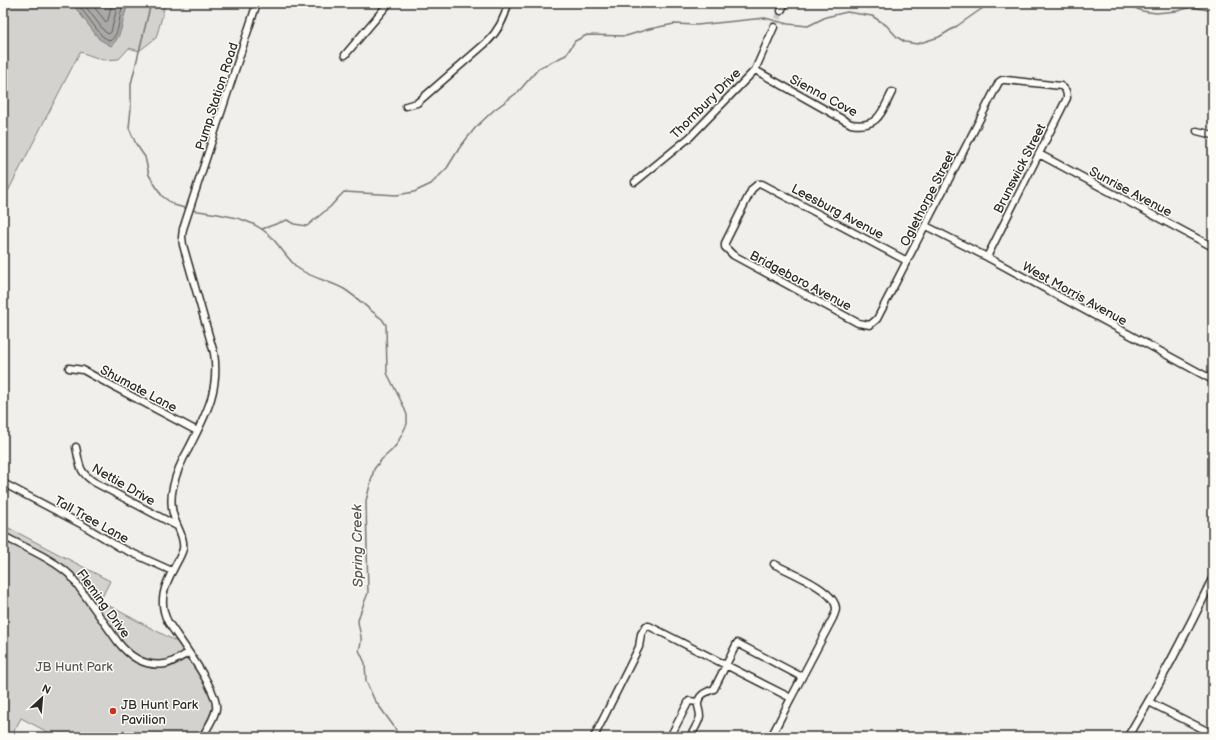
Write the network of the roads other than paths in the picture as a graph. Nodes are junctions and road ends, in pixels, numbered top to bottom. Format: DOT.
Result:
graph roads {
  1 [pos="257,3"];
  2 [pos="389,3"];
  3 [pos="508,3"];
  4 [pos="785,3"];
  5 [pos="781,11"];
  6 [pos="774,27"];
  7 [pos="344,55"];
  8 [pos="755,70"];
  9 [pos="1002,80"];
  10 [pos="892,92"];
  11 [pos="406,106"];
  12 [pos="1197,131"];
  13 [pos="1213,135"];
  14 [pos="1039,154"];
  15 [pos="635,182"];
  16 [pos="758,184"];
  17 [pos="926,226"];
  18 [pos="1213,247"];
  19 [pos="987,258"];
  20 [pos="907,261"];
  21 [pos="870,325"];
  22 [pos="69,368"];
  23 [pos="1213,380"];
  24 [pos="197,431"];
  25 [pos="76,447"];
  26 [pos="3,483"];
  27 [pos="177,526"];
  28 [pos="3,536"];
  29 [pos="774,564"];
  30 [pos="172,571"];
  31 [pos="1213,578"];
  32 [pos="188,653"];
  33 [pos="726,666"];
  34 [pos="802,677"];
  35 [pos="791,698"];
  36 [pos="698,702"];
  37 [pos="1149,702"];
  38 [pos="1213,734"];
  39 [pos="202,737"];
  40 [pos="594,737"];
  41 [pos="670,737"];
  42 [pos="690,737"];
  43 [pos="771,737"];
  44 [pos="1128,737"];
  1 -- 24 [label="street, Pump Station Road"];
  2 -- 7 [label="street"];
  3 -- 11 [label="street"];
  4 -- 5 [label="street"];
  6 -- 8 [label="street, Thornbury Drive"];
  8 -- 10 [label="street, Sienna Cove"];
  8 -- 15 [label="street, Thornbury Drive"];
  9 -- 14 [label="street, Brunswick Street"];
  9 -- 17 [label="street, Oglethorpe Street"];
  12 -- 13 [label="street"];
  14 -- 18 [label="street, Sunrise Avenue"];
  14 -- 19 [label="street, Brunswick Street"];
  16 -- 20 [label="street, Leesburg Avenue"];
  16 -- 21 [label="street, Bridgeboro Avenue"];
  17 -- 19 [label="street, West Morris Avenue"];
  17 -- 20 [label="street, Oglethorpe Street"];
  19 -- 23 [label="street, West Morris Avenue"];
  20 -- 21 [label="street, Oglethorpe Street"];
  22 -- 24 [label="street, Shumate Lane"];
  24 -- 27 [label="street, Pump Station Road"];
  25 -- 27 [label="street, Nettie Drive"];
  26 -- 30 [label="street, Tall Tree Lane"];
  27 -- 30 [label="street, Pump Station Road"];
  28 -- 32 [label="street, Fleming Drive"];
  29 -- 34 [label="street"];
  30 -- 32 [label="street, Pump Station Road"];
  31 -- 37 [label="main road"];
  32 -- 39 [label="street, Pump Station Road"];
  33 -- 34 [label="street"];
  33 -- 35 [label="street"];
  33 -- 36 [label="street"];
  33 -- 40 [label="street"];
  34 -- 35 [label="street"];
  35 -- 43 [label="street"];
  36 -- 41 [label="street"];
  36 -- 42 [label="street"];
  37 -- 38 [label="street"];
  37 -- 44 [label="main road"];
}
